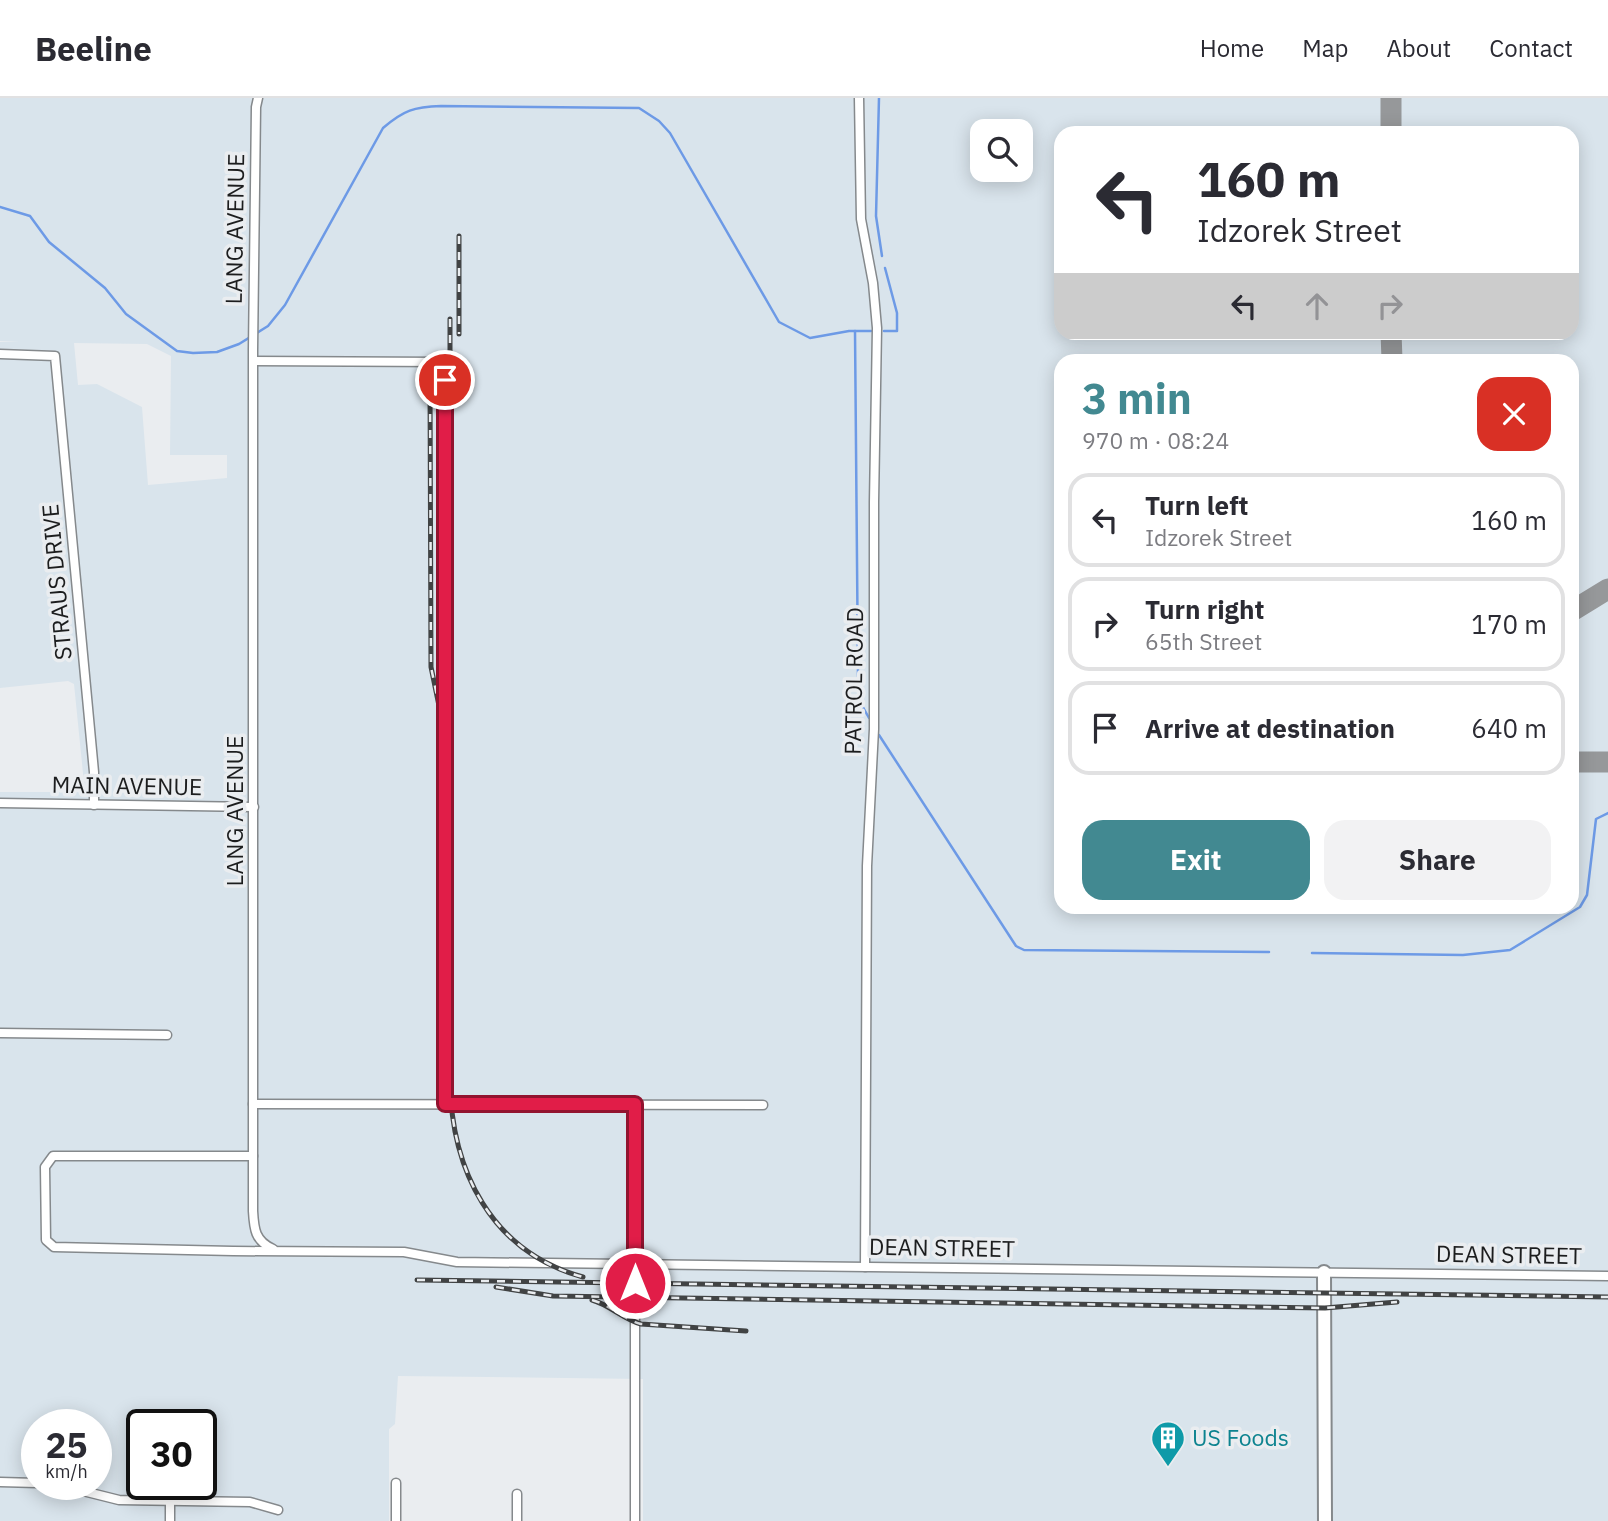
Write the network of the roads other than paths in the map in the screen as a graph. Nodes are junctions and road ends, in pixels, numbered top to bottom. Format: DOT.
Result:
graph roads {
  1 [pos="258,98"];
  2 [pos="859,98"];
  3 [pos="0,355"];
  4 [pos="254,361"];
  5 [pos="0,803"];
  6 [pos="94,805"];
  7 [pos="254,807"];
  8 [pos="0,1033"];
  9 [pos="167,1035"];
  10 [pos="253,1104"];
  11 [pos="445,1104"];
  12 [pos="635,1104"];
  13 [pos="763,1105"];
  14 [pos="253,1156"];
  15 [pos="276,1250"];
  16 [pos="635,1264"];
  17 [pos="865,1267"];
  18 [pos="1324,1272"];
  19 [pos="1608,1276"];
  20 [pos="0,1482"];
  21 [pos="21,1483"];
  22 [pos="396,1483"];
  23 [pos="517,1494"];
  24 [pos="112,1498"];
  25 [pos="170,1501"];
  26 [pos="278,1510"];
  27 [pos="170,1521"];
  28 [pos="396,1521"];
  29 [pos="517,1521"];
  30 [pos="635,1521"];
  31 [pos="1325,1521"];
  1 -- 4 [label="street, LANG AVENUE"];
  2 -- 17 [label="street, PATROL ROAD"];
  3 -- 6 [label="street, STRAUS DRIVE"];
  4 -- 7 [label="street, LANG AVENUE"];
  4 -- 11 [label="street"];
  5 -- 6 [label="street, MAIN AVENUE"];
  6 -- 7 [label="street, MAIN AVENUE"];
  7 -- 10 [label="street, LANG AVENUE"];
  8 -- 9 [label="street"];
  10 -- 11 [label="street"];
  10 -- 14 [label="street, LANG AVENUE"];
  11 -- 12 [label="street"];
  12 -- 13 [label="street"];
  12 -- 16 [label="street"];
  14 -- 15 [label="street, LANG AVENUE"];
  14 -- 15 [label="street, DEAN STREET"];
  15 -- 16 [label="street, DEAN STREET"];
  16 -- 17 [label="street, DEAN STREET"];
  16 -- 30 [label="street"];
  17 -- 18 [label="street, DEAN STREET"];
  18 -- 19 [label="street, DEAN STREET"];
  18 -- 31 [label="street"];
  20 -- 21 [label="street"];
  22 -- 28 [label="street"];
  23 -- 29 [label="street"];
  24 -- 25 [label="street"];
  25 -- 26 [label="street"];
  25 -- 27 [label="street"];
}
